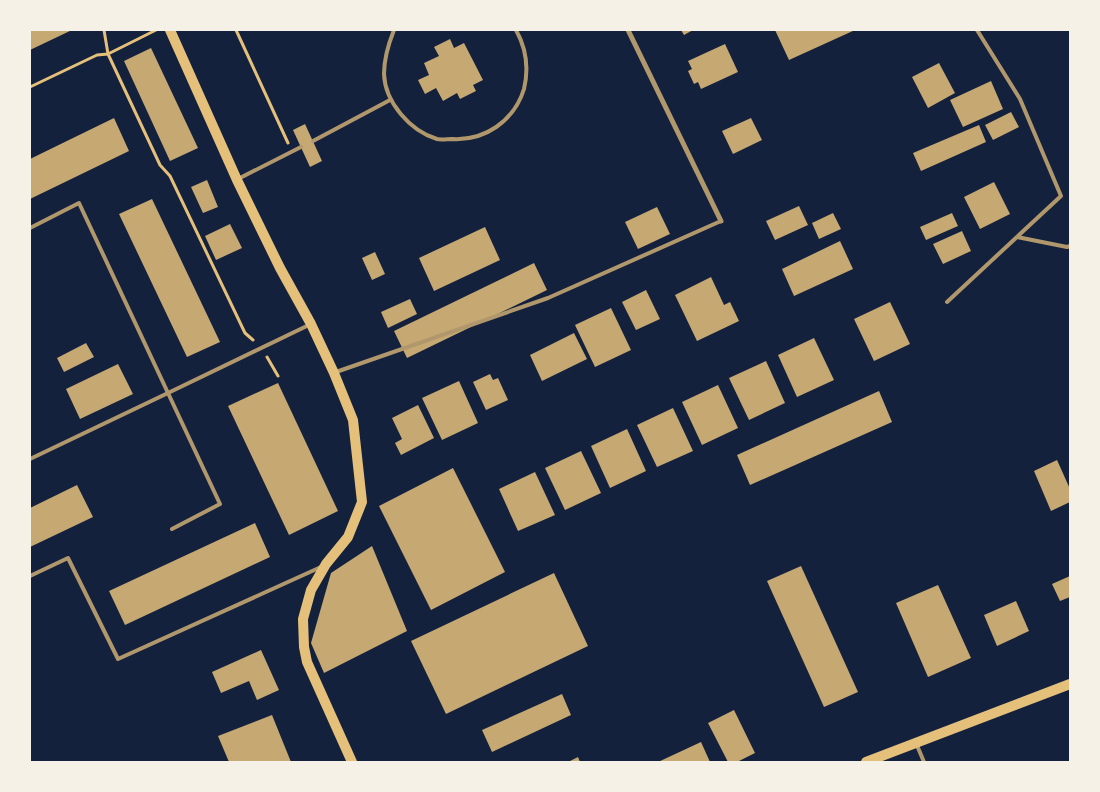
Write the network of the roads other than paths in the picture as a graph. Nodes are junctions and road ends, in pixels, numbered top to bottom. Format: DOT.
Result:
graph roads {
  1 [pos="170,30"];
  2 [pos="394,30"];
  3 [pos="516,30"];
  4 [pos="628,30"];
  5 [pos="977,30"];
  6 [pos="390,100"];
  7 [pos="313,141"];
  8 [pos="301,147"];
  9 [pos="237,180"];
  10 [pos="721,221"];
  11 [pos="30,228"];
  12 [pos="1017,237"];
  13 [pos="1070,246"];
  14 [pos="947,302"];
  15 [pos="311,324"];
  16 [pos="334,373"];
  17 [pos="168,393"];
  18 [pos="30,459"];
  19 [pos="172,529"];
  20 [pos="326,564"];
  21 [pos="30,576"];
  22 [pos="1070,684"];
  23 [pos="916,743"];
  24 [pos="352,762"];
  25 [pos="866,762"];
  26 [pos="924,762"];
  1 -- 9 [label="main road"];
  2 -- 6 [label="lane"];
  3 -- 6 [label="lane"];
  4 -- 10 [label="street"];
  5 -- 12 [label="lane"];
  6 -- 7 [label="lane"];
  8 -- 9 [label="lane"];
  9 -- 15 [label="main road"];
  10 -- 16 [label="lane"];
  11 -- 17 [label="lane"];
  12 -- 13 [label="lane"];
  12 -- 14 [label="lane"];
  15 -- 16 [label="main road"];
  15 -- 17 [label="lane"];
  16 -- 20 [label="main road"];
  17 -- 18 [label="lane"];
  17 -- 19 [label="lane"];
  20 -- 21 [label="lane"];
  20 -- 24 [label="main road"];
  22 -- 23 [label="main road"];
  23 -- 25 [label="main road"];
  23 -- 26 [label="lane"];
}
